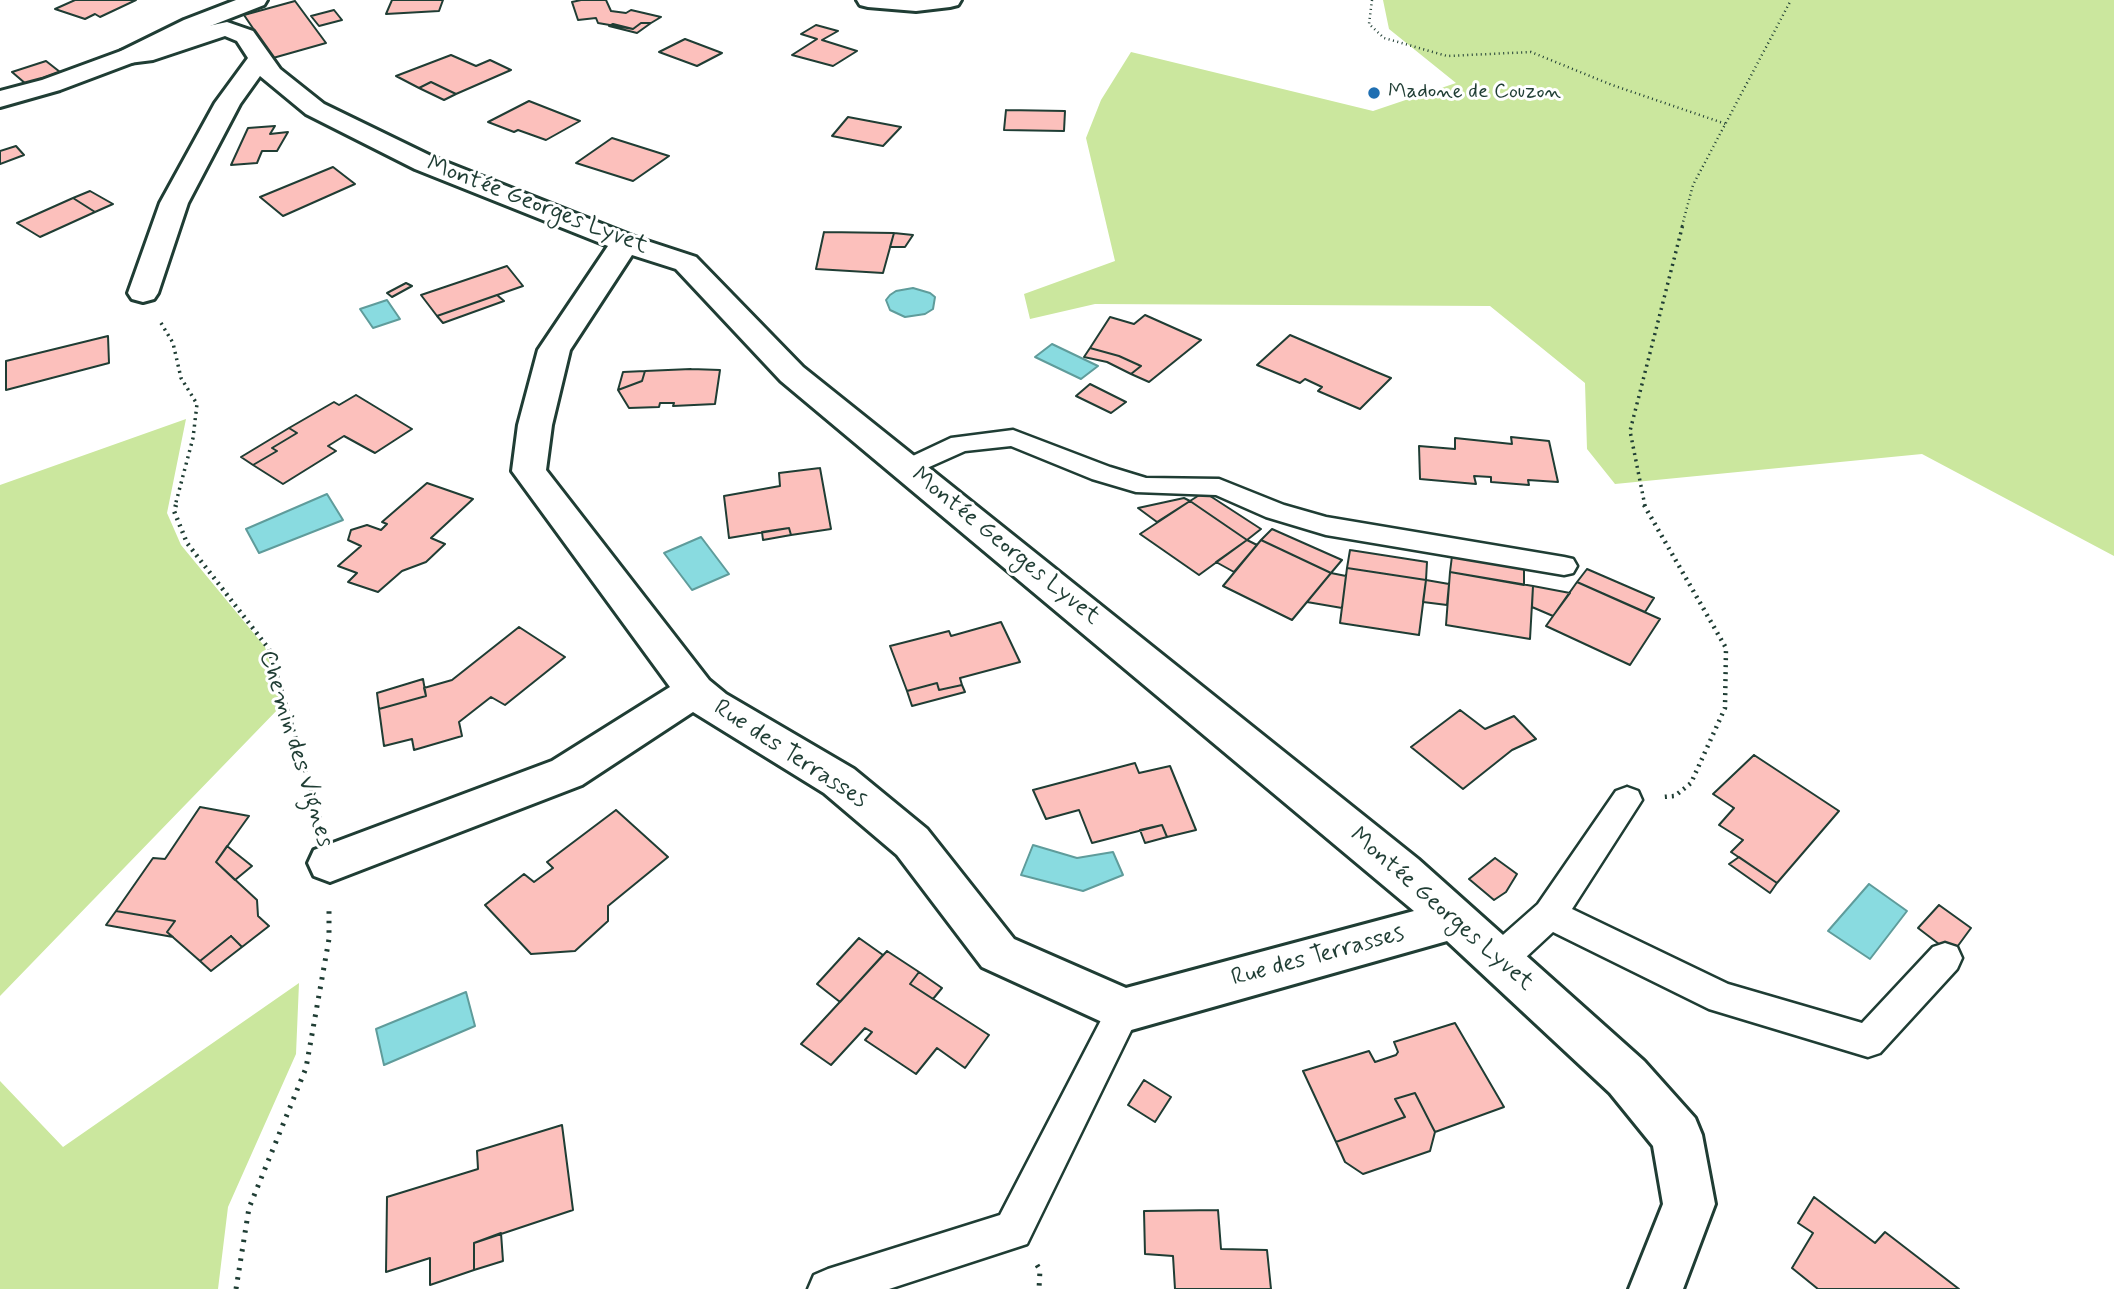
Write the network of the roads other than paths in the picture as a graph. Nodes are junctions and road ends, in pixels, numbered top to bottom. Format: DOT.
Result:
graph roads {
  1 [pos="868,0"];
  2 [pos="950,0"];
  3 [pos="245,1"];
  4 [pos="128,56"];
  5 [pos="260,60"];
  6 [pos="0,99"];
  7 [pos="625,243"];
  8 [pos="143,293"];
  9 [pos="909,468"];
  10 [pos="1564,566"];
  11 [pos="695,691"];
  12 [pos="1627,800"];
  13 [pos="330,863"];
  14 [pos="1550,914"];
  15 [pos="1452,920"];
  16 [pos="1945,958"];
  17 [pos="1499,960"];
  18 [pos="1124,1010"];
  19 [pos="828,1289"];
  20 [pos="1656,1289"];
  1 -- 2 [label="street"];
  3 -- 4 [label="street"];
  4 -- 5 [label="street, Montée Georges Lyvet"];
  4 -- 6 [label="street"];
  5 -- 7 [label="street, Montée Georges Lyvet"];
  5 -- 8 [label="street"];
  7 -- 9 [label="street, Montée Georges Lyvet"];
  7 -- 11 [label="street, Rue des Terrasses"];
  9 -- 10 [label="lane"];
  9 -- 15 [label="street, Montée Georges Lyvet"];
  11 -- 13 [label="street"];
  11 -- 18 [label="street, Rue des Terrasses"];
  12 -- 14 [label="lane"];
  14 -- 16 [label="lane"];
  14 -- 17 [label="lane"];
  15 -- 17 [label="street, Montée Georges Lyvet"];
  15 -- 18 [label="street, Rue des Terrasses"];
  17 -- 20 [label="street, Montée Georges Lyvet"];
  18 -- 19 [label="lane"];
}
